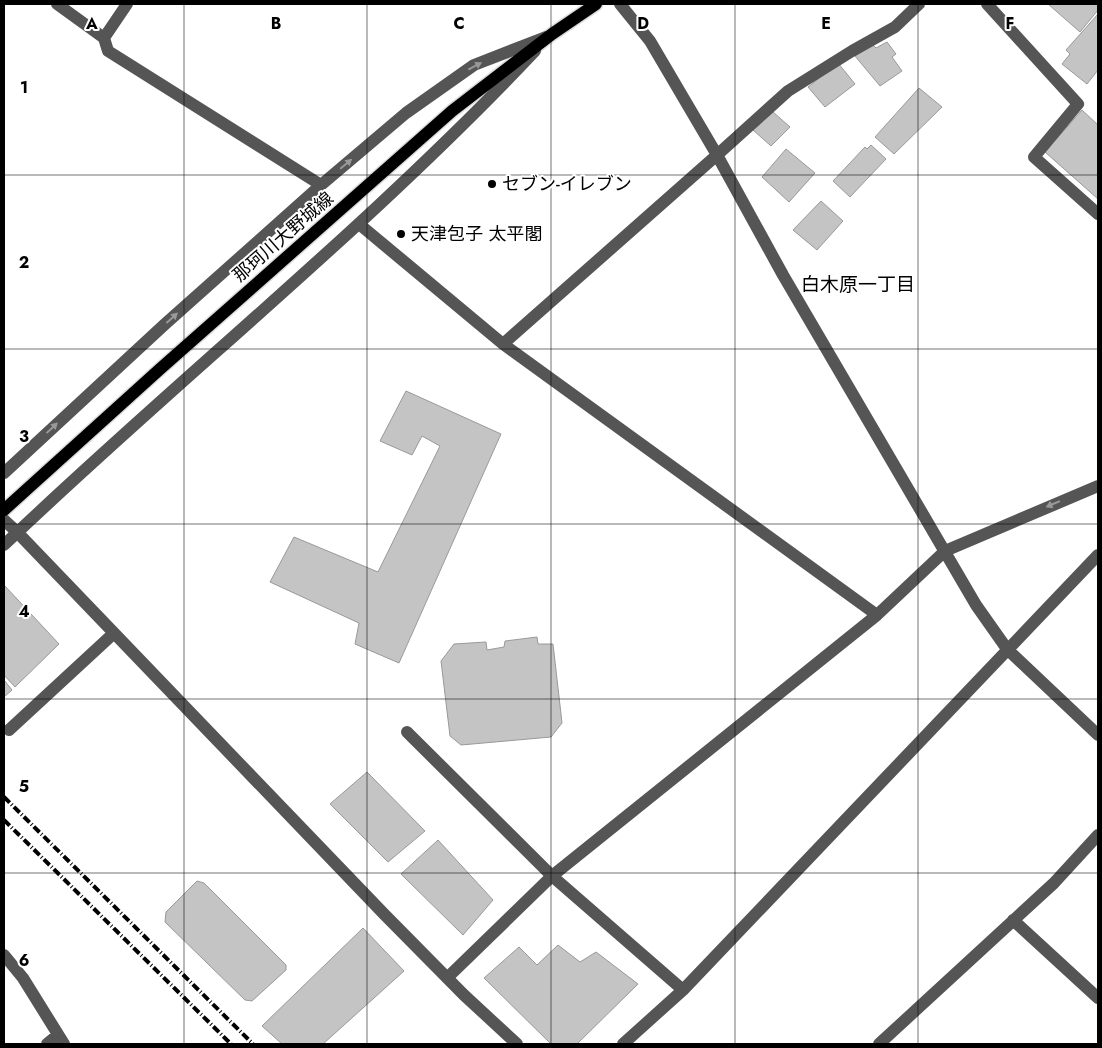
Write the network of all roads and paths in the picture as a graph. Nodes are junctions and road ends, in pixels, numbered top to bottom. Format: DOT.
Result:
graph roads {
  1 [pos="57,4"];
  2 [pos="127,4"];
  3 [pos="596,4"];
  4 [pos="620,4"];
  5 [pos="919,4"];
  6 [pos="988,4"];
  7 [pos="552,34"];
  8 [pos="104,38"];
  9 [pos="717,156"];
  10 [pos="321,185"];
  11 [pos="1098,214"];
  12 [pos="359,224"];
  13 [pos="503,344"];
  14 [pos="4,473"];
  15 [pos="1098,486"];
  16 [pos="4,510"];
  17 [pos="4,520"];
  18 [pos="17,532"];
  19 [pos="4,545"];
  20 [pos="945,550"];
  21 [pos="1098,555"];
  22 [pos="877,616"];
  23 [pos="113,634"];
  24 [pos="1007,649"];
  25 [pos="9,730"];
  26 [pos="408,732"];
  27 [pos="1098,735"];
  28 [pos="1098,835"];
  29 [pos="552,876"];
  30 [pos="1013,920"];
  31 [pos="4,955"];
  32 [pos="447,978"];
  33 [pos="682,990"];
  34 [pos="1098,998"];
  35 [pos="61,1040"];
  36 [pos="47,1044"];
  37 [pos="517,1044"];
  38 [pos="623,1044"];
  39 [pos="879,1044"];
  1 -- 8 [label="street"];
  2 -- 8 [label="street"];
  3 -- 7 [label="main road, 那珂川大野城線"];
  4 -- 9 [label="street"];
  5 -- 9 [label="street"];
  6 -- 11 [label="street"];
  10 -- 7 [label="street, one-way"];
  7 -- 12 [label="street"];
  7 -- 16 [label="main road, 那珂川大野城線"];
  8 -- 10 [label="street"];
  9 -- 13 [label="street"];
  9 -- 20 [label="street"];
  14 -- 10 [label="street, one-way"];
  12 -- 13 [label="street"];
  12 -- 18 [label="street"];
  13 -- 22 [label="street"];
  15 -- 20 [label="street, one-way"];
  17 -- 18 [label="street"];
  18 -- 19 [label="street"];
  18 -- 23 [label="street"];
  20 -- 22 [label="street"];
  20 -- 24 [label="street"];
  21 -- 24 [label="street"];
  22 -- 29 [label="street"];
  23 -- 25 [label="street"];
  23 -- 32 [label="street"];
  24 -- 27 [label="street"];
  24 -- 33 [label="street"];
  26 -- 29 [label="street"];
  28 -- 30 [label="street"];
  29 -- 32 [label="street"];
  29 -- 33 [label="street"];
  30 -- 34 [label="street"];
  30 -- 39 [label="street"];
  31 -- 35 [label="street"];
  32 -- 37 [label="street"];
  33 -- 38 [label="street"];
  35 -- 36 [label="street"];
}
